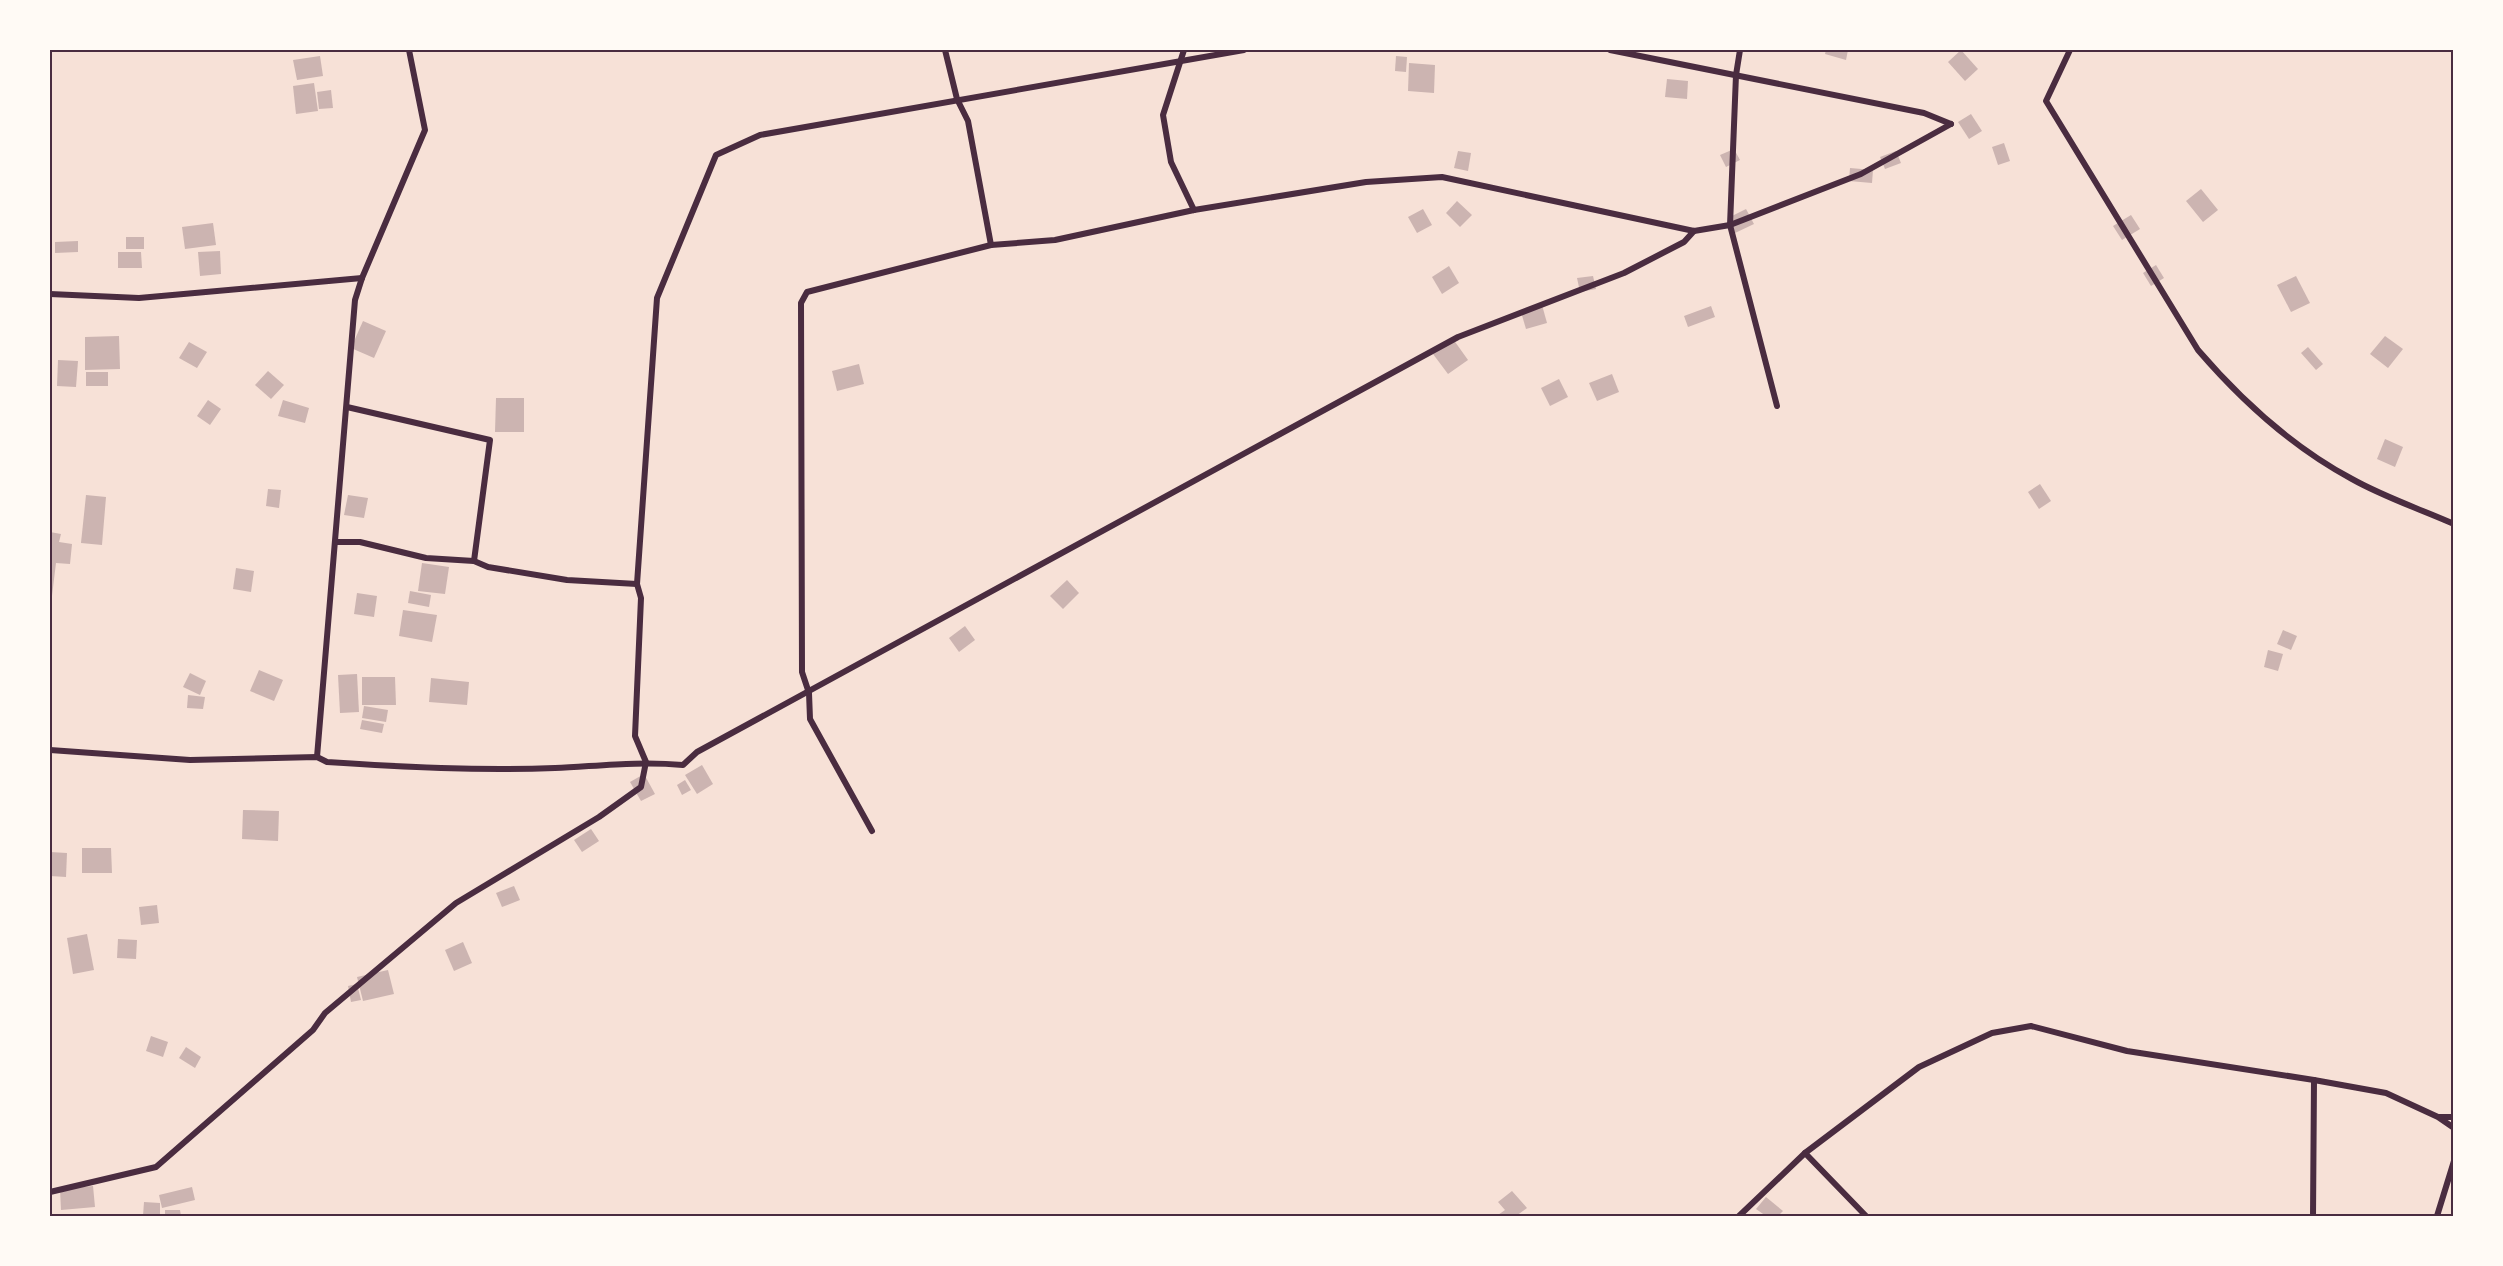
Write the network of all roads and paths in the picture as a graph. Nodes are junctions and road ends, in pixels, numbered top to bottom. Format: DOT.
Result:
graph roads {
  1 [pos="409,50"];
  2 [pos="945,50"];
  3 [pos="1184,50"];
  4 [pos="1244,50"];
  5 [pos="1610,50"];
  6 [pos="1740,50"];
  7 [pos="2070,50"];
  8 [pos="1182,61"];
  9 [pos="1736,75"];
  10 [pos="957,99"];
  11 [pos="1194,210"];
  12 [pos="1730,225"];
  13 [pos="1694,231"];
  14 [pos="991,245"];
  15 [pos="362,278"];
  16 [pos="50,294"];
  17 [pos="1777,406"];
  18 [pos="347,407"];
  19 [pos="2454,524"];
  20 [pos="336,542"];
  21 [pos="474,561"];
  22 [pos="637,584"];
  23 [pos="809,693"];
  24 [pos="50,750"];
  25 [pos="317,757"];
  26 [pos="646,762"];
  27 [pos="872,831"];
  28 [pos="2314,1080"];
  29 [pos="2438,1117"];
  30 [pos="2454,1117"];
  31 [pos="2454,1128"];
  32 [pos="1805,1153"];
  33 [pos="2454,1161"];
  34 [pos="50,1192"];
  35 [pos="1739,1216"];
  36 [pos="1866,1216"];
  37 [pos="2313,1216"];
  38 [pos="2437,1216"];
  1 -- 15 [label="street"];
  2 -- 10 [label="street"];
  3 -- 8 [label="street"];
  4 -- 8 [label="street"];
  5 -- 9 [label="street"];
  6 -- 9 [label="street"];
  7 -- 19 [label="street"];
  8 -- 10 [label="street"];
  8 -- 11 [label="street"];
  9 -- 12 [label="street"];
  9 -- 12 [label="street"];
  10 -- 14 [label="street"];
  10 -- 22 [label="street"];
  11 -- 13 [label="street"];
  11 -- 14 [label="street"];
  12 -- 13 [label="street"];
  12 -- 17 [label="street"];
  13 -- 23 [label="street"];
  14 -- 23 [label="street"];
  15 -- 16 [label="street"];
  15 -- 18 [label="street"];
  18 -- 20 [label="street"];
  18 -- 21 [label="street"];
  20 -- 21 [label="street"];
  20 -- 25 [label="street"];
  21 -- 22 [label="street"];
  22 -- 26 [label="street"];
  23 -- 26 [label="street"];
  23 -- 27 [label="street"];
  24 -- 25 [label="street"];
  25 -- 26 [label="street"];
  26 -- 34 [label="street"];
  28 -- 29 [label="street"];
  28 -- 32 [label="street"];
  28 -- 37 [label="street"];
  29 -- 30 [label="street"];
  29 -- 31 [label="street"];
  32 -- 35 [label="street"];
  32 -- 36 [label="street"];
  33 -- 38 [label="street"];
}
